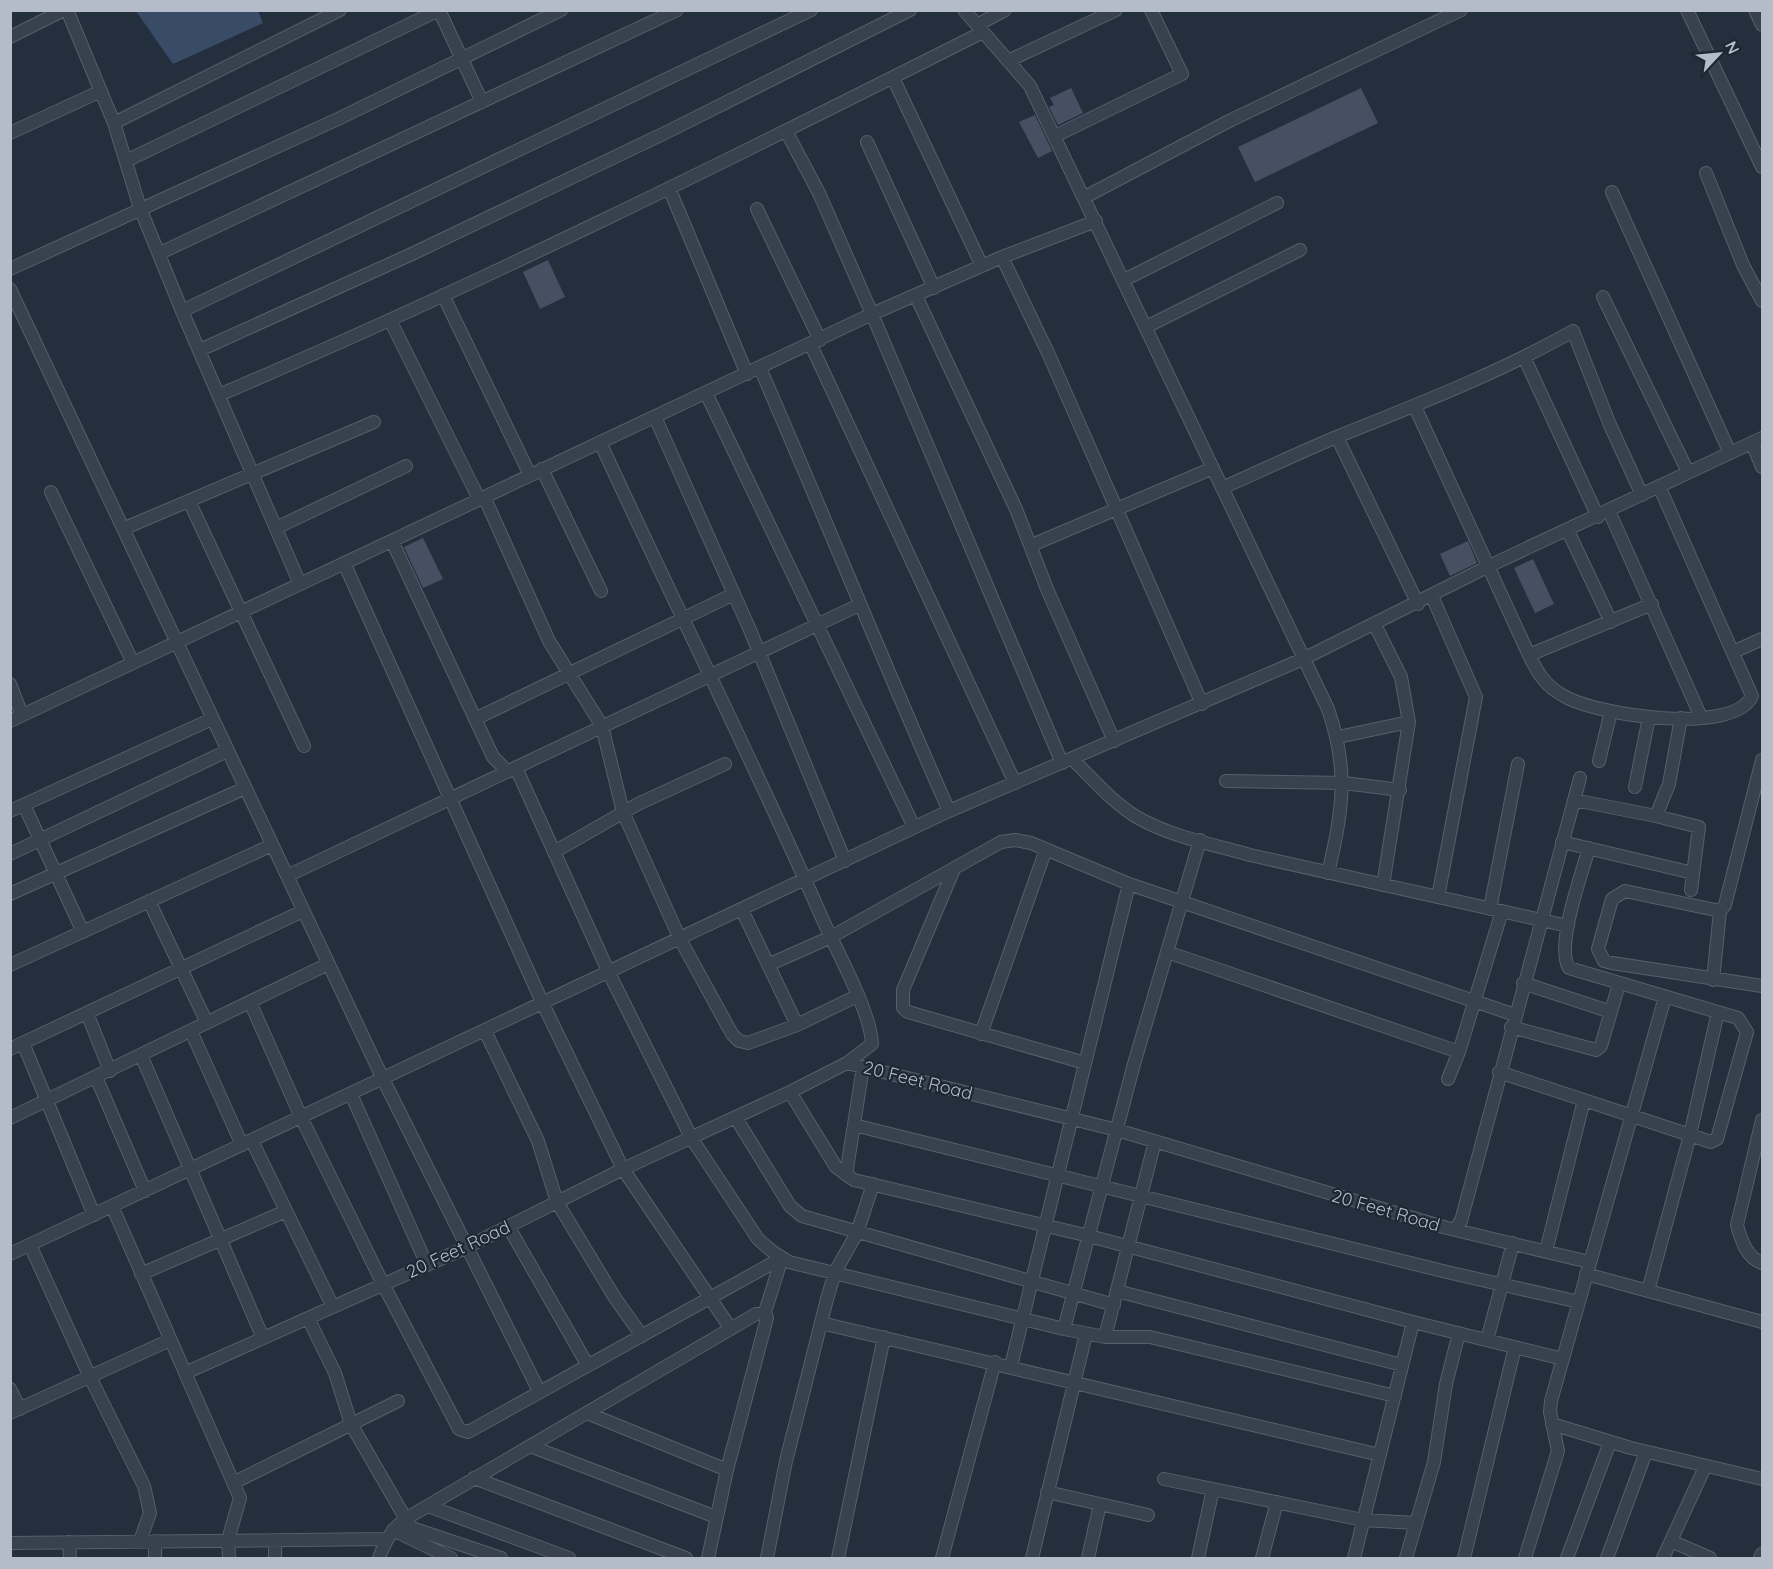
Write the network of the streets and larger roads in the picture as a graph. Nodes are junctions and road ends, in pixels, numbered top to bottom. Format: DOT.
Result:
graph roads {
  1 [pos="66,10"];
  2 [pos="340,10"];
  3 [pos="561,10"];
  4 [pos="677,10"];
  5 [pos="811,10"];
  6 [pos="910,10"];
  7 [pos="964,10"];
  8 [pos="1005,10"];
  9 [pos="1116,10"];
  10 [pos="1151,10"];
  11 [pos="1461,10"];
  12 [pos="1688,10"];
  13 [pos="1755,10"];
  14 [pos="439,11"];
  15 [pos="1762,25"];
  16 [pos="980,28"];
  17 [pos="10,37"];
  18 [pos="461,59"];
  19 [pos="1008,61"];
  20 [pos="892,78"];
  21 [pos="101,91"];
  22 [pos="482,102"];
  23 [pos="114,123"];
  24 [pos="786,131"];
  25 [pos="10,133"];
  26 [pos="1055,136"];
  27 [pos="867,142"];
  28 [pos="126,161"];
  29 [pos="1762,167"];
  30 [pos="1706,173"];
  31 [pos="669,188"];
  32 [pos="1612,192"];
  33 [pos="1085,197"];
  34 [pos="1277,203"];
  35 [pos="140,208"];
  36 [pos="757,209"];
  37 [pos="1096,221"];
  38 [pos="1300,250"];
  39 [pos="160,253"];
  40 [pos="1002,257"];
  41 [pos="982,266"];
  42 [pos="10,269"];
  43 [pos="1124,280"];
  44 [pos="934,288"];
  45 [pos="10,289"];
  46 [pos="443,295"];
  47 [pos="916,296"];
  48 [pos="1604,297"];
  49 [pos="1762,302"];
  50 [pos="182,311"];
  51 [pos="872,314"];
  52 [pos="390,320"];
  53 [pos="1146,327"];
  54 [pos="815,343"];
  55 [pos="200,350"];
  56 [pos="1524,357"];
  57 [pos="760,368"];
  58 [pos="747,374"];
  59 [pos="706,393"];
  60 [pos="219,395"];
  61 [pos="1415,407"];
  62 [pos="655,417"];
  63 [pos="374,422"];
  64 [pos="1337,437"];
  65 [pos="1757,441"];
  66 [pos="600,442"];
  67 [pos="1730,453"];
  68 [pos="406,466"];
  69 [pos="1762,467"];
  70 [pos="1213,468"];
  71 [pos="542,469"];
  72 [pos="1688,472"];
  73 [pos="254,474"];
  74 [pos="530,475"];
  75 [pos="1659,486"];
  76 [pos="1222,488"];
  77 [pos="51,492"];
  78 [pos="1642,495"];
  79 [pos="479,499"];
  80 [pos="189,501"];
  81 [pos="1117,510"];
  82 [pos="1604,514"];
  83 [pos="125,528"];
  84 [pos="276,528"];
  85 [pos="1568,531"];
  86 [pos="392,541"];
  87 [pos="1032,545"];
  88 [pos="344,563"];
  89 [pos="1489,566"];
  90 [pos="300,584"];
  91 [pos="601,591"];
  92 [pos="734,594"];
  93 [pos="1432,596"];
  94 [pos="1418,604"];
  95 [pos="1652,604"];
  96 [pos="860,605"];
  97 [pos="239,613"];
  98 [pos="683,619"];
  99 [pos="1611,622"];
  100 [pos="816,625"];
  101 [pos="1375,625"];
  102 [pos="1762,639"];
  103 [pos="179,641"];
  104 [pos="759,652"];
  105 [pos="1733,652"];
  106 [pos="1529,655"];
  107 [pos="1303,659"];
  108 [pos="133,663"];
  109 [pos="569,675"];
  110 [pos="711,675"];
  111 [pos="10,684"];
  112 [pos="1202,704"];
  113 [pos="1762,704"];
  114 [pos="1748,705"];
  115 [pos="1611,711"];
  116 [pos="1649,717"];
  117 [pos="1701,717"];
  118 [pos="16,718"];
  119 [pos="1681,718"];
  120 [pos="212,719"];
  121 [pos="475,719"];
  122 [pos="1409,722"];
  123 [pos="602,726"];
  124 [pos="1338,737"];
  125 [pos="1114,741"];
  126 [pos="304,746"];
  127 [pos="227,751"];
  128 [pos="1762,760"];
  129 [pos="1067,761"];
  130 [pos="1599,761"];
  131 [pos="725,764"];
  132 [pos="1518,764"];
  133 [pos="507,771"];
  134 [pos="1580,778"];
  135 [pos="1226,781"];
  136 [pos="1015,783"];
  137 [pos="1344,783"];
  138 [pos="1635,787"];
  139 [pos="245,788"];
  140 [pos="1400,790"];
  141 [pos="451,798"];
  142 [pos="1574,800"];
  143 [pos="24,805"];
  144 [pos="10,811"];
  145 [pos="949,811"];
  146 [pos="623,812"];
  147 [pos="1656,816"];
  148 [pos="915,827"];
  149 [pos="41,840"];
  150 [pos="1200,840"];
  151 [pos="1562,842"];
  152 [pos="272,845"];
  153 [pos="1589,848"];
  154 [pos="1046,849"];
  155 [pos="554,852"];
  156 [pos="10,854"];
  157 [pos="845,861"];
  158 [pos="954,869"];
  159 [pos="1329,873"];
  160 [pos="1693,873"];
  161 [pos="56,874"];
  162 [pos="286,876"];
  163 [pos="806,879"];
  164 [pos="1129,884"];
  165 [pos="1383,885"];
  166 [pos="1691,890"];
  167 [pos="10,894"];
  168 [pos="1438,897"];
  169 [pos="149,901"];
  170 [pos="1182,901"];
  171 [pos="742,910"];
  172 [pos="1496,910"];
  173 [pos="303,911"];
  174 [pos="1720,911"];
  175 [pos="1541,920"];
  176 [pos="1568,926"];
  177 [pos="82,932"];
  178 [pos="831,937"];
  179 [pos="680,939"];
  180 [pos="1167,952"];
  181 [pos="328,964"];
  182 [pos="768,964"];
  183 [pos="10,965"];
  184 [pos="182,968"];
  185 [pos="609,973"];
  186 [pos="1713,980"];
  187 [pos="1523,983"];
  188 [pos="1619,984"];
  189 [pos="1762,986"];
  190 [pos="857,996"];
  191 [pos="1665,997"];
  192 [pos="1474,1001"];
  193 [pos="250,1002"];
  194 [pos="543,1004"];
  195 [pos="1611,1012"];
  196 [pos="1718,1012"];
  197 [pos="87,1013"];
  198 [pos="1513,1021"];
  199 [pos="207,1023"];
  200 [pos="797,1025"];
  201 [pos="191,1031"];
  202 [pos="485,1031"];
  203 [pos="981,1034"];
  204 [pos="23,1043"];
  205 [pos="10,1049"];
  206 [pos="1460,1052"];
  207 [pos="141,1055"];
  208 [pos="848,1063"];
  209 [pos="1085,1063"];
  210 [pos="863,1067"];
  211 [pos="110,1071"];
  212 [pos="1499,1072"];
  213 [pos="96,1077"];
  214 [pos="383,1079"];
  215 [pos="1448,1079"];
  216 [pos="790,1092"];
  217 [pos="351,1094"];
  218 [pos="1584,1100"];
  219 [pos="46,1102"];
  220 [pos="1630,1115"];
  221 [pos="301,1117"];
  222 [pos="10,1118"];
  223 [pos="736,1118"];
  224 [pos="1071,1119"];
  225 [pos="1762,1120"];
  226 [pos="854,1125"];
  227 [pos="1117,1130"];
  228 [pos="1690,1135"];
  229 [pos="692,1138"];
  230 [pos="1155,1141"];
  231 [pos="247,1143"];
  232 [pos="193,1168"];
  233 [pos="623,1169"];
  234 [pos="846,1175"];
  235 [pos="1057,1176"];
  236 [pos="873,1184"];
  237 [pos="1102,1188"];
  238 [pos="145,1191"];
  239 [pos="1141,1197"];
  240 [pos="557,1202"];
  241 [pos="112,1206"];
  242 [pos="286,1211"];
  243 [pos="94,1215"];
  244 [pos="508,1226"];
  245 [pos="1046,1226"];
  246 [pos="1455,1229"];
  247 [pos="857,1233"];
  248 [pos="1089,1236"];
  249 [pos="222,1238"];
  250 [pos="1513,1243"];
  251 [pos="30,1245"];
  252 [pos="1128,1246"];
  253 [pos="465,1248"];
  254 [pos="1546,1251"];
  255 [pos="10,1254"];
  256 [pos="782,1258"];
  257 [pos="1762,1263"];
  258 [pos="427,1265"];
  259 [pos="1588,1268"];
  260 [pos="836,1272"];
  261 [pos="141,1274"];
  262 [pos="1031,1281"];
  263 [pos="383,1284"];
  264 [pos="1502,1285"];
  265 [pos="1117,1291"];
  266 [pos="1648,1291"];
  267 [pos="1074,1294"];
  268 [pos="711,1296"];
  269 [pos="1579,1302"];
  270 [pos="1114,1305"];
  271 [pos="333,1307"];
  272 [pos="765,1312"];
  273 [pos="308,1318"];
  274 [pos="1024,1319"];
  275 [pos="1413,1322"];
  276 [pos="1762,1322"];
  277 [pos="821,1323"];
  278 [pos="731,1329"];
  279 [pos="1064,1329"];
  280 [pos="1459,1333"];
  281 [pos="1086,1334"];
  282 [pos="642,1336"];
  283 [pos="884,1337"];
  284 [pos="1105,1337"];
  285 [pos="263,1338"];
  286 [pos="170,1340"];
  287 [pos="1487,1340"];
  288 [pos="1515,1347"];
  289 [pos="1563,1359"];
  290 [pos="994,1362"];
  291 [pos="587,1364"];
  292 [pos="1402,1365"];
  293 [pos="1011,1366"];
  294 [pos="185,1373"];
  295 [pos="90,1377"];
  296 [pos="1075,1382"];
  297 [pos="10,1389"];
  298 [pos="539,1391"];
  299 [pos="1395,1395"];
  300 [pos="398,1401"];
  301 [pos="15,1411"];
  302 [pos="587,1413"];
  303 [pos="351,1424"];
  304 [pos="1552,1424"];
  305 [pos="1610,1442"];
  306 [pos="530,1446"];
  307 [pos="1646,1452"];
  308 [pos="1380,1455"];
  309 [pos="1705,1467"];
  310 [pos="727,1470"];
  311 [pos="474,1478"];
  312 [pos="1164,1479"];
  313 [pos="1762,1479"];
  314 [pos="233,1483"];
  315 [pos="1213,1489"];
  316 [pos="1047,1492"];
  317 [pos="1277,1502"];
  318 [pos="1100,1504"];
  319 [pos="428,1506"];
  320 [pos="1148,1515"];
  321 [pos="717,1517"];
  322 [pos="1363,1520"];
  323 [pos="1416,1523"];
  324 [pos="399,1528"];
  325 [pos="228,1540"];
  326 [pos="275,1540"];
  327 [pos="140,1541"];
  328 [pos="156,1541"];
  329 [pos="1671,1541"];
  330 [pos="69,1542"];
  331 [pos="10,1543"];
  332 [pos="1762,1554"];
  333 [pos="70,1558"];
  334 [pos="156,1558"];
  335 [pos="229,1558"];
  336 [pos="275,1558"];
  337 [pos="379,1558"];
  338 [pos="451,1558"];
  339 [pos="501,1558"];
  340 [pos="569,1558"];
  341 [pos="686,1558"];
  342 [pos="708,1558"];
  343 [pos="766,1558"];
  344 [pos="838,1558"];
  345 [pos="942,1558"];
  346 [pos="1032,1558"];
  347 [pos="1088,1558"];
  348 [pos="1198,1558"];
  349 [pos="1262,1558"];
  350 [pos="1354,1558"];
  351 [pos="1406,1558"];
  352 [pos="1464,1558"];
  353 [pos="1525,1558"];
  354 [pos="1567,1558"];
  355 [pos="1607,1558"];
  356 [pos="1663,1558"];
  357 [pos="1710,1558"];
  358 [pos="1760,1558"];
  1 -- 17 [label="street"];
  1 -- 21 [label="street"];
  2 -- 23 [label="street"];
  3 -- 18 [label="street"];
  4 -- 22 [label="street"];
  5 -- 50 [label="street"];
  6 -- 55 [label="street"];
  7 -- 16 [label="street"];
  8 -- 16 [label="street"];
  9 -- 19 [label="street"];
  10 -- 26 [label="street"];
  11 -- 33 [label="street"];
  12 -- 29 [label="street"];
  13 -- 15 [label="street"];
  14 -- 18 [label="street"];
  14 -- 28 [label="street"];
  16 -- 19 [label="street"];
  16 -- 20 [label="street"];
  18 -- 22 [label="street"];
  18 -- 35 [label="street"];
  19 -- 26 [label="street"];
  20 -- 24 [label="street"];
  20 -- 41 [label="street"];
  21 -- 23 [label="street"];
  21 -- 25 [label="street"];
  22 -- 39 [label="street"];
  23 -- 28 [label="street"];
  24 -- 31 [label="street"];
  24 -- 51 [label="street"];
  26 -- 33 [label="street"];
  27 -- 44 [label="street"];
  28 -- 35 [label="street"];
  30 -- 49 [label="street"];
  31 -- 46 [label="street"];
  31 -- 58 [label="street"];
  32 -- 67 [label="street"];
  33 -- 37 [label="street"];
  34 -- 43 [label="street"];
  35 -- 39 [label="street"];
  35 -- 42 [label="street"];
  36 -- 54 [label="street"];
  37 -- 40 [label="street"];
  37 -- 43 [label="street"];
  38 -- 53 [label="street"];
  39 -- 50 [label="street"];
  40 -- 41 [label="street"];
  40 -- 81 [label="street"];
  41 -- 44 [label="street"];
  43 -- 53 [label="street"];
  44 -- 47 [label="street"];
  45 -- 83 [label="street"];
  46 -- 52 [label="street"];
  46 -- 74 [label="street"];
  47 -- 51 [label="street"];
  47 -- 87 [label="street"];
  48 -- 72 [label="street"];
  50 -- 55 [label="street"];
  51 -- 54 [label="street"];
  51 -- 129 [label="street"];
  52 -- 60 [label="street"];
  52 -- 79 [label="street"];
  53 -- 70 [label="street"];
  54 -- 57 [label="street"];
  54 -- 136 [label="street"];
  55 -- 60 [label="street"];
  56 -- 61 [label="street"];
  56 -- 78 [label="street"];
  56 -- 82 [label="street"];
  57 -- 58 [label="street"];
  57 -- 96 [label="street"];
  58 -- 59 [label="street"];
  59 -- 62 [label="street"];
  59 -- 100 [label="street"];
  60 -- 73 [label="street"];
  61 -- 64 [label="street"];
  61 -- 89 [label="street"];
  62 -- 66 [label="street"];
  62 -- 92 [label="street"];
  63 -- 73 [label="street"];
  64 -- 76 [label="street"];
  64 -- 94 [label="street"];
  65 -- 67 [label="street"];
  65 -- 69 [label="street"];
  66 -- 71 [label="street"];
  66 -- 98 [label="street"];
  67 -- 72 [label="street"];
  68 -- 84 [label="street"];
  70 -- 76 [label="street"];
  70 -- 81 [label="street"];
  71 -- 74 [label="street"];
  71 -- 91 [label="street"];
  72 -- 75 [label="street"];
  73 -- 80 [label="street"];
  73 -- 84 [label="street"];
  74 -- 79 [label="street"];
  75 -- 78 [label="street"];
  75 -- 105 [label="street"];
  76 -- 107 [label="street"];
  77 -- 108 [label="street"];
  78 -- 82 [label="street"];
  79 -- 86 [label="street"];
  79 -- 109 [label="street"];
  80 -- 83 [label="street"];
  80 -- 97 [label="street"];
  81 -- 87 [label="street"];
  81 -- 112 [label="street"];
  82 -- 85 [label="street"];
  82 -- 95 [label="street"];
  83 -- 103 [label="street"];
  84 -- 90 [label="street"];
  85 -- 89 [label="street"];
  85 -- 99 [label="street"];
  86 -- 88 [label="street"];
  86 -- 121 [label="street"];
  87 -- 125 [label="street"];
  88 -- 90 [label="street"];
  88 -- 141 [label="street"];
  89 -- 93 [label="street"];
  89 -- 106 [label="street"];
  90 -- 97 [label="street"];
  92 -- 98 [label="street"];
  92 -- 104 [label="street"];
  93 -- 94 [label="street"];
  93 -- 168 [label="street"];
  94 -- 101 [label="street"];
  95 -- 99 [label="street"];
  95 -- 117 [label="street"];
  96 -- 100 [label="street"];
  96 -- 145 [label="street"];
  97 -- 103 [label="street"];
  97 -- 126 [label="street"];
  98 -- 109 [label="street"];
  98 -- 110 [label="street"];
  99 -- 106 [label="street"];
  100 -- 104 [label="street"];
  100 -- 148 [label="street"];
  101 -- 107 [label="street"];
  101 -- 122 [label="street"];
  102 -- 105 [label="street"];
  103 -- 108 [label="street"];
  103 -- 120 [label="street"];
  104 -- 110 [label="street"];
  104 -- 157 [label="street"];
  105 -- 114 [label="street"];
  106 -- 115 [label="street"];
  107 -- 112 [label="street"];
  107 -- 124 [label="street"];
  108 -- 118 [label="street"];
  109 -- 121 [label="street"];
  109 -- 123 [label="street"];
  110 -- 123 [label="street"];
  110 -- 163 [label="street"];
  111 -- 118 [label="street"];
  112 -- 125 [label="street"];
  113 -- 114 [label="street"];
  114 -- 117 [label="street"];
  115 -- 116 [label="street"];
  115 -- 130 [label="street"];
  116 -- 119 [label="street"];
  116 -- 138 [label="street"];
  117 -- 119 [label="street"];
  119 -- 147 [label="street"];
  120 -- 127 [label="street"];
  120 -- 143 [label="street"];
  121 -- 133 [label="street"];
  122 -- 124 [label="street"];
  122 -- 140 [label="street"];
  123 -- 133 [label="street"];
  123 -- 146 [label="street"];
  124 -- 137 [label="street"];
  125 -- 129 [label="street"];
  127 -- 139 [label="street"];
  127 -- 149 [label="street"];
  128 -- 174 [label="street"];
  129 -- 136 [label="street"];
  129 -- 150 [label="street"];
  131 -- 146 [label="street"];
  132 -- 172 [label="street"];
  133 -- 141 [label="street"];
  133 -- 155 [label="street"];
  134 -- 142 [label="street"];
  135 -- 137 [label="street"];
  136 -- 145 [label="street"];
  137 -- 140 [label="street"];
  137 -- 159 [label="street"];
  139 -- 152 [label="street"];
  139 -- 161 [label="street"];
  140 -- 165 [label="street"];
  141 -- 162 [label="street"];
  141 -- 194 [label="street"];
  142 -- 147 [label="street"];
  142 -- 151 [label="street"];
  143 -- 144 [label="street"];
  143 -- 149 [label="street"];
  145 -- 148 [label="street"];
  146 -- 155 [label="street"];
  146 -- 179 [label="street"];
  147 -- 160 [label="street"];
  148 -- 157 [label="street"];
  149 -- 156 [label="street"];
  149 -- 161 [label="street"];
  150 -- 159 [label="street"];
  150 -- 170 [label="street"];
  151 -- 153 [label="street"];
  151 -- 175 [label="street"];
  152 -- 162 [label="street"];
  152 -- 169 [label="street"];
  153 -- 160 [label="street"];
  153 -- 176 [label="street"];
  154 -- 158 [label="street"];
  154 -- 164 [label="street"];
  154 -- 203 [label="street"];
  155 -- 185 [label="street"];
  157 -- 163 [label="street"];
  158 -- 178 [label="street"];
  158 -- 203 [label="street"];
  159 -- 165 [label="street"];
  160 -- 166 [label="street"];
  161 -- 167 [label="street"];
  161 -- 177 [label="street"];
  162 -- 173 [label="street"];
  163 -- 171 [label="street"];
  163 -- 178 [label="street"];
  164 -- 170 [label="street"];
  164 -- 209 [label="street"];
  165 -- 168 [label="street"];
  168 -- 172 [label="street"];
  169 -- 177 [label="street"];
  169 -- 184 [label="street"];
  170 -- 180 [label="street"];
  170 -- 192 [label="street"];
  171 -- 179 [label="street"];
  171 -- 182 [label="street"];
  172 -- 175 [label="street"];
  172 -- 192 [label="street"];
  173 -- 181 [label="street"];
  173 -- 184 [label="street"];
  174 -- 186 [label="street"];
  174 -- 186 [label="street"];
  175 -- 176 [label="street"];
  175 -- 187 [label="street"];
  176 -- 188 [label="street"];
  177 -- 183 [label="street"];
  178 -- 182 [label="street"];
  178 -- 190 [label="street"];
  179 -- 185 [label="street"];
  179 -- 200 [label="street"];
  180 -- 206 [label="street"];
  180 -- 227 [label="street"];
  181 -- 193 [label="street"];
  181 -- 214 [label="street"];
  182 -- 200 [label="street"];
  184 -- 197 [label="street"];
  184 -- 199 [label="street"];
  185 -- 194 [label="street"];
  185 -- 229 [label="street"];
  186 -- 189 [label="street"];
  187 -- 195 [label="street"];
  187 -- 198 [label="street"];
  188 -- 191 [label="street"];
  188 -- 195 [label="street"];
  190 -- 200 [label="street"];
  190 -- 208 [label="street"];
  191 -- 196 [label="street"];
  191 -- 220 [label="street"];
  192 -- 198 [label="street"];
  192 -- 206 [label="street"];
  193 -- 199 [label="street"];
  193 -- 221 [label="street"];
  194 -- 202 [label="street"];
  194 -- 233 [label="street"];
  195 -- 198 [label="street"];
  196 -- 228 [label="street"];
  196 -- 228 [label="street"];
  197 -- 204 [label="street"];
  197 -- 211 [label="street"];
  198 -- 212 [label="street"];
  199 -- 201 [label="street"];
  201 -- 207 [label="street"];
  201 -- 231 [label="street"];
  202 -- 214 [label="street"];
  202 -- 240 [label="street"];
  203 -- 209 [label="street"];
  204 -- 205 [label="street"];
  204 -- 219 [label="street"];
  206 -- 215 [label="street"];
  207 -- 211 [label="street"];
  207 -- 232 [label="street"];
  208 -- 210 [label="street, 20 Feet Road"];
  208 -- 216 [label="street, 20 Feet Road"];
  209 -- 224 [label="street"];
  210 -- 224 [label="street, 20 Feet Road"];
  210 -- 226 [label="street"];
  211 -- 213 [label="street"];
  212 -- 218 [label="street"];
  212 -- 246 [label="street"];
  213 -- 219 [label="street"];
  213 -- 238 [label="street"];
  214 -- 217 [label="street"];
  214 -- 253 [label="street"];
  216 -- 223 [label="street, 20 Feet Road"];
  216 -- 234 [label="street"];
  217 -- 221 [label="street"];
  217 -- 258 [label="street"];
  218 -- 220 [label="street"];
  218 -- 254 [label="street"];
  219 -- 222 [label="street"];
  219 -- 243 [label="street"];
  220 -- 228 [label="street"];
  220 -- 259 [label="street"];
  221 -- 231 [label="street"];
  221 -- 263 [label="street"];
  223 -- 229 [label="street, 20 Feet Road"];
  223 -- 247 [label="street"];
  224 -- 227 [label="street, 20 Feet Road"];
  224 -- 235 [label="street"];
  225 -- 257 [label="street"];
  226 -- 234 [label="street"];
  226 -- 235 [label="street"];
  227 -- 230 [label="street, 20 Feet Road"];
  227 -- 237 [label="street"];
  228 -- 266 [label="street"];
  229 -- 233 [label="street, 20 Feet Road"];
  229 -- 256 [label="street"];
  230 -- 239 [label="street"];
  230 -- 246 [label="street, 20 Feet Road"];
  231 -- 232 [label="street"];
  231 -- 242 [label="street"];
  232 -- 238 [label="street"];
  232 -- 249 [label="street"];
  233 -- 240 [label="street, 20 Feet Road"];
  233 -- 268 [label="street"];
  234 -- 236 [label="street"];
  235 -- 237 [label="street"];
  235 -- 245 [label="street"];
  236 -- 245 [label="street"];
  236 -- 247 [label="street"];
  237 -- 239 [label="street"];
  237 -- 248 [label="street"];
  238 -- 241 [label="street"];
  239 -- 252 [label="street"];
  239 -- 264 [label="street"];
  240 -- 244 [label="street, 20 Feet Road"];
  240 -- 282 [label="street"];
  241 -- 243 [label="street"];
  241 -- 261 [label="street"];
  242 -- 249 [label="street"];
  242 -- 271 [label="street"];
  243 -- 251 [label="street"];
  244 -- 253 [label="street, 20 Feet Road"];
  244 -- 291 [label="street"];
  245 -- 248 [label="street"];
  245 -- 262 [label="street"];
  246 -- 250 [label="street, 20 Feet Road"];
  247 -- 260 [label="street"];
  247 -- 262 [label="street"];
  248 -- 252 [label="street"];
  248 -- 267 [label="street"];
  249 -- 261 [label="street"];
  249 -- 285 [label="street"];
  250 -- 254 [label="street, 20 Feet Road"];
  250 -- 264 [label="street"];
  251 -- 255 [label="street"];
  251 -- 295 [label="street"];
  252 -- 265 [label="street"];
  252 -- 275 [label="street"];
  253 -- 258 [label="street, 20 Feet Road"];
  253 -- 298 [label="street"];
  254 -- 259 [label="street, 20 Feet Road"];
  256 -- 260 [label="street"];
  256 -- 268 [label="street"];
  256 -- 272 [label="street"];
  258 -- 263 [label="street, 20 Feet Road"];
  259 -- 266 [label="street, 20 Feet Road"];
  259 -- 269 [label="street"];
  260 -- 274 [label="street"];
  260 -- 277 [label="street"];
  261 -- 286 [label="street"];
  262 -- 267 [label="street"];
  262 -- 274 [label="street"];
  263 -- 271 [label="street, 20 Feet Road"];
  263 -- 298 [label="street"];
  264 -- 269 [label="street"];
  264 -- 287 [label="street"];
  265 -- 270 [label="street"];
  265 -- 292 [label="street"];
  266 -- 276 [label="street, 20 Feet Road"];
  267 -- 270 [label="street"];
  267 -- 279 [label="street"];
  268 -- 278 [label="street"];
  268 -- 282 [label="street"];
  269 -- 289 [label="street"];
  270 -- 284 [label="street"];
  271 -- 273 [label="street, 20 Feet Road"];
  272 -- 278 [label="street"];
  272 -- 310 [label="street"];
  273 -- 285 [label="street, 20 Feet Road"];
  273 -- 303 [label="street"];
  274 -- 279 [label="street"];
  274 -- 293 [label="street"];
  275 -- 280 [label="street"];
  275 -- 292 [label="street"];
  277 -- 283 [label="street"];
  277 -- 343 [label="street"];
  278 -- 302 [label="street"];
  279 -- 281 [label="street"];
  280 -- 287 [label="street"];
  280 -- 323 [label="street"];
  281 -- 284 [label="street"];
  281 -- 296 [label="street"];
  282 -- 291 [label="street"];
  283 -- 290 [label="street"];
  283 -- 344 [label="street"];
  284 -- 299 [label="street"];
  285 -- 294 [label="street, 20 Feet Road"];
  286 -- 294 [label="street"];
  286 -- 295 [label="street"];
  287 -- 288 [label="street"];
  288 -- 289 [label="street"];
  288 -- 352 [label="street"];
  289 -- 304 [label="street"];
  290 -- 293 [label="street"];
  290 -- 345 [label="street"];
  291 -- 298 [label="street"];
  292 -- 299 [label="street"];
  293 -- 296 [label="street"];
  294 -- 314 [label="street"];
  295 -- 301 [label="street"];
  295 -- 327 [label="street"];
  296 -- 308 [label="street"];
  296 -- 316 [label="street"];
  297 -- 301 [label="street"];
  299 -- 308 [label="street"];
  300 -- 303 [label="street"];
  302 -- 306 [label="street"];
  302 -- 310 [label="street"];
  303 -- 314 [label="street"];
  303 -- 324 [label="street"];
  304 -- 305 [label="street"];
  304 -- 353 [label="street"];
  305 -- 307 [label="street"];
  305 -- 354 [label="street"];
  306 -- 311 [label="street"];
  306 -- 321 [label="street"];
  307 -- 309 [label="street"];
  307 -- 355 [label="street"];
  308 -- 322 [label="street"];
  309 -- 313 [label="street"];
  309 -- 329 [label="street"];
  310 -- 321 [label="street"];
  311 -- 319 [label="street"];
  311 -- 341 [label="street"];
  312 -- 315 [label="street"];
  314 -- 325 [label="street"];
  315 -- 317 [label="street"];
  315 -- 348 [label="street"];
  316 -- 318 [label="street"];
  316 -- 346 [label="street"];
  317 -- 322 [label="street"];
  317 -- 349 [label="street"];
  318 -- 320 [label="street"];
  318 -- 347 [label="street"];
  319 -- 324 [label="street"];
  319 -- 340 [label="street"];
  321 -- 342 [label="street"];
  322 -- 323 [label="street"];
  322 -- 350 [label="street"];
  323 -- 351 [label="street"];
  324 -- 326 [label="street"];
  324 -- 337 [label="street"];
  324 -- 338 [label="street"];
  324 -- 339 [label="street"];
  325 -- 326 [label="street"];
  325 -- 328 [label="street"];
  325 -- 335 [label="street"];
  326 -- 336 [label="street"];
  327 -- 328 [label="street"];
  327 -- 330 [label="street"];
  328 -- 334 [label="street"];
  329 -- 356 [label="street"];
  329 -- 357 [label="street"];
  330 -- 331 [label="street"];
  330 -- 333 [label="street"];
  332 -- 358 [label="street"];
}
